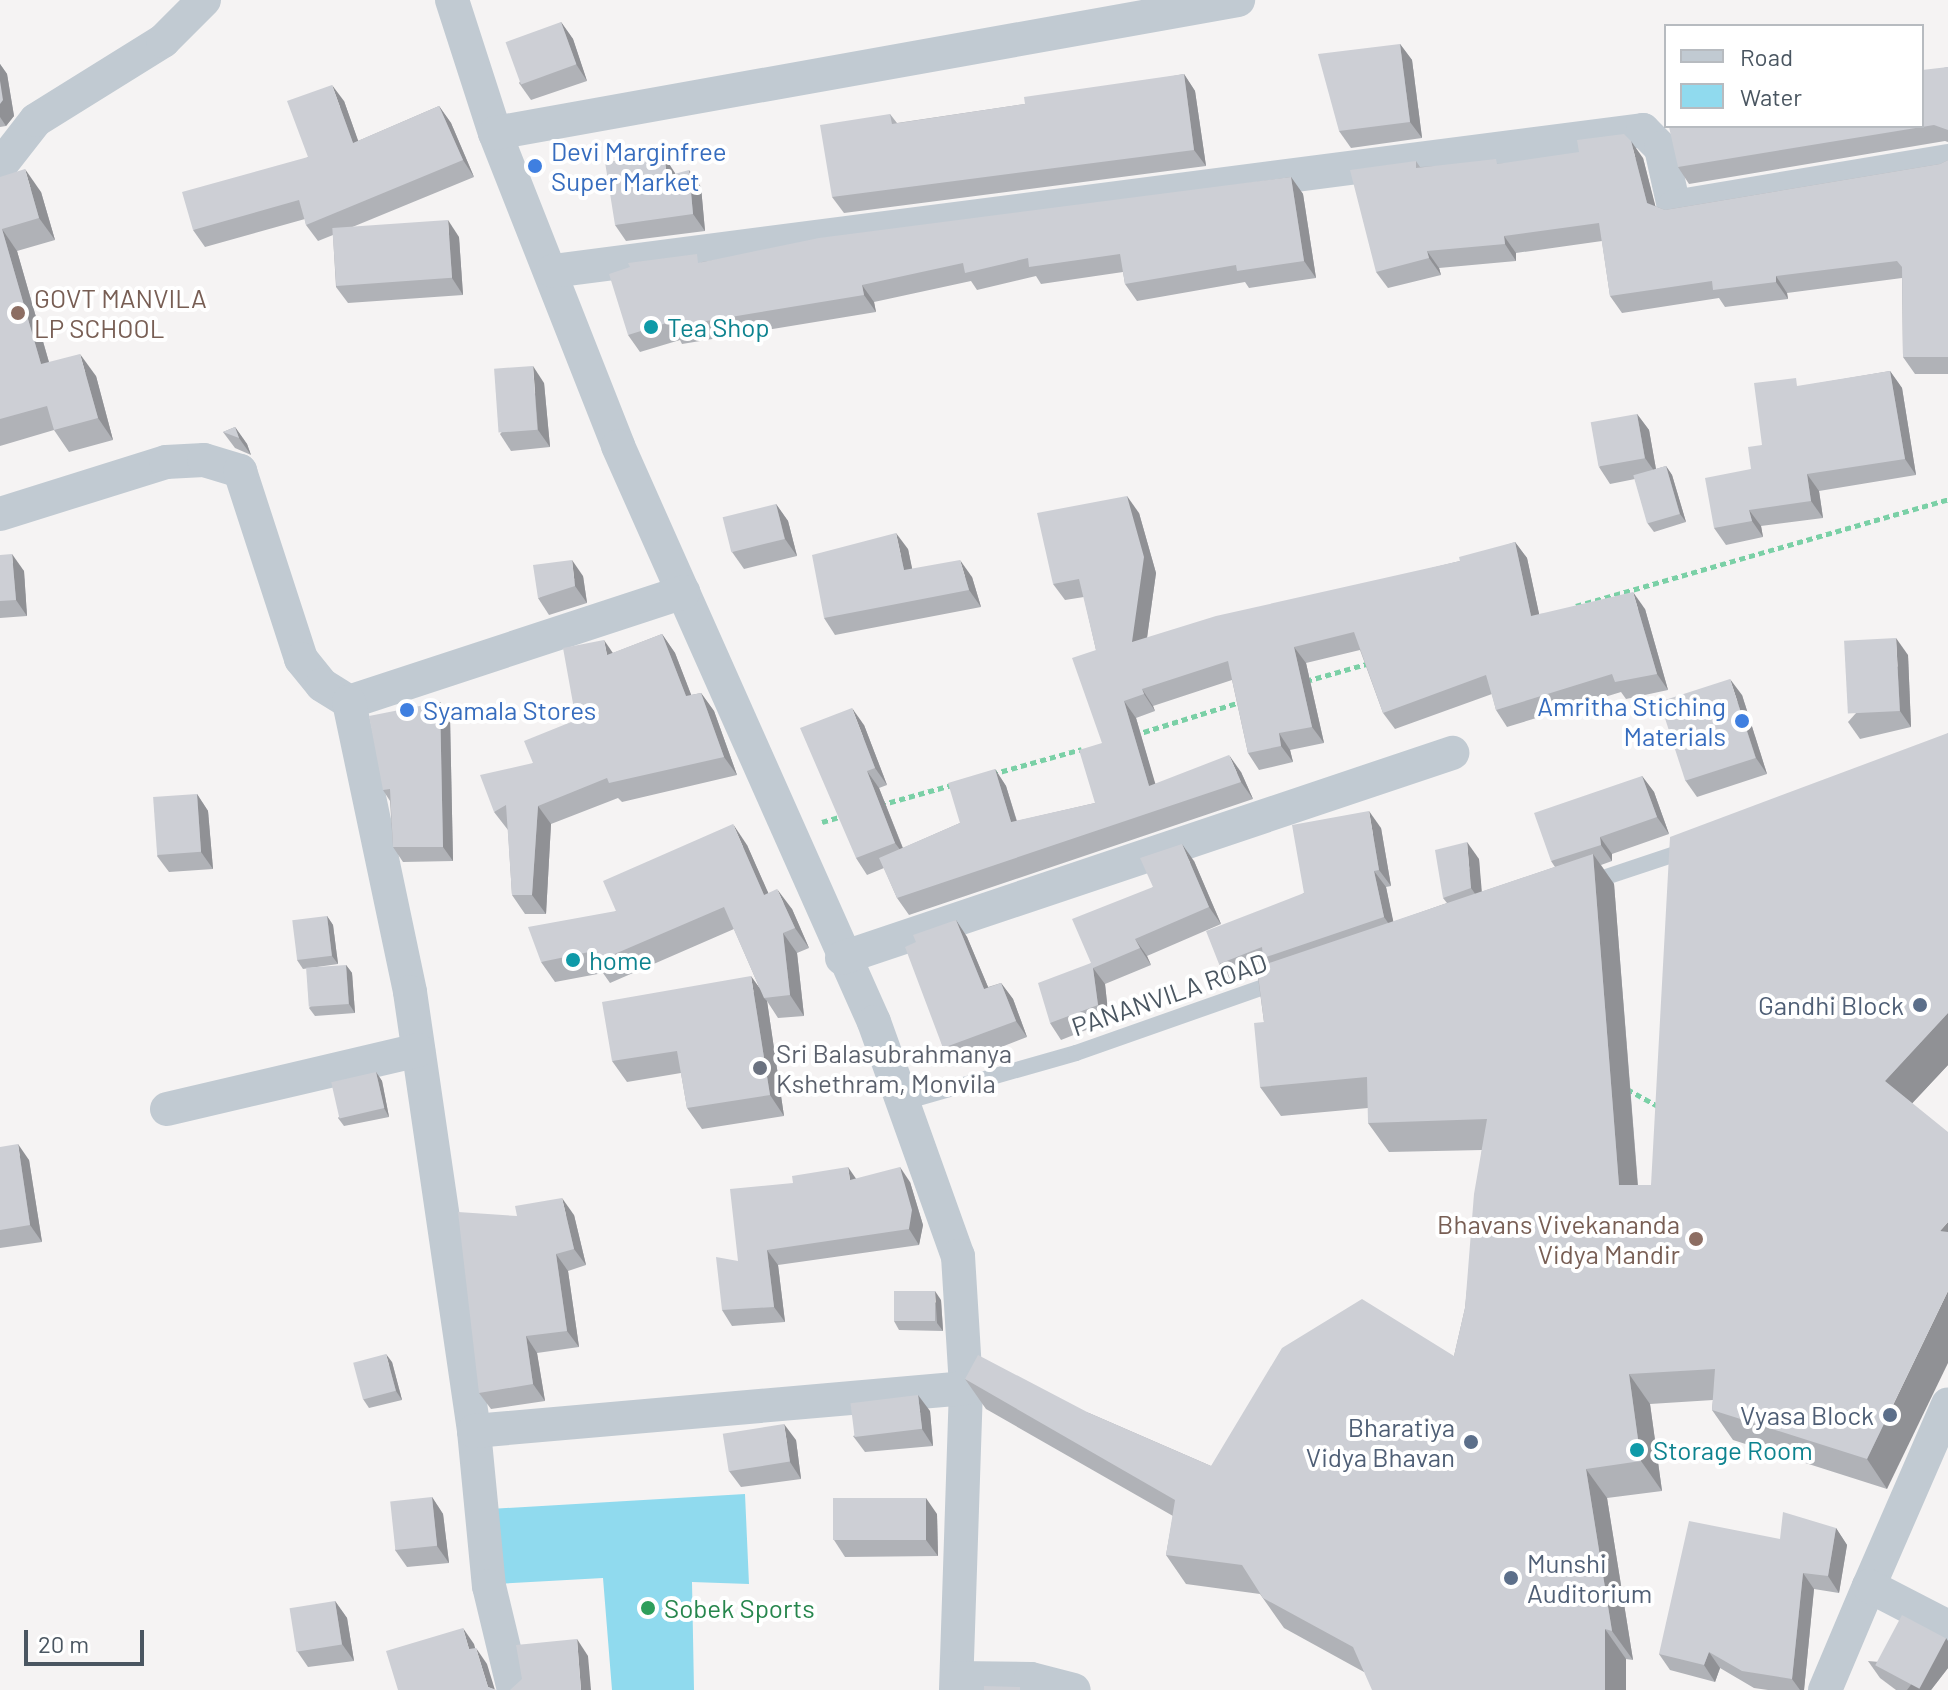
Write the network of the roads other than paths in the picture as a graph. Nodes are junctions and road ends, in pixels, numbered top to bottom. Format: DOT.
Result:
graph roads {
  1 [pos="204,0"];
  2 [pos="452,0"];
  3 [pos="1238,0"];
  4 [pos="495,133"];
  5 [pos="1948,161"];
  6 [pos="0,166"];
  7 [pos="553,271"];
  8 [pos="0,514"];
  9 [pos="683,592"];
  10 [pos="349,702"];
  11 [pos="1452,753"];
  12 [pos="1698,846"];
  13 [pos="1567,890"];
  14 [pos="842,958"];
  15 [pos="1293,976"];
  16 [pos="418,1050"];
  17 [pos="904,1102"];
  18 [pos="167,1109"];
  19 [pos="966,1388"];
  20 [pos="1948,1404"];
  21 [pos="474,1431"];
  22 [pos="1869,1586"];
  23 [pos="1948,1627"];
  24 [pos="956,1684"];
  25 [pos="514,1690"];
  26 [pos="1074,1690"];
  27 [pos="1825,1690"];
  1 -- 6 [label="street"];
  2 -- 4 [label="street"];
  3 -- 4 [label="street"];
  4 -- 7 [label="street"];
  5 -- 7 [label="street"];
  7 -- 9 [label="street"];
  8 -- 10 [label="street"];
  9 -- 10 [label="street"];
  9 -- 14 [label="street"];
  10 -- 16 [label="street"];
  11 -- 14 [label="street"];
  12 -- 13 [label="lane"];
  14 -- 17 [label="street"];
  15 -- 17 [label="lane, PANANVILA ROAD"];
  16 -- 18 [label="street"];
  16 -- 21 [label="street"];
  17 -- 19 [label="street"];
  19 -- 21 [label="street"];
  19 -- 24 [label="street"];
  20 -- 22 [label="street"];
  21 -- 25 [label="street"];
  22 -- 23 [label="street"];
  22 -- 27 [label="street"];
  24 -- 26 [label="street"];
}
